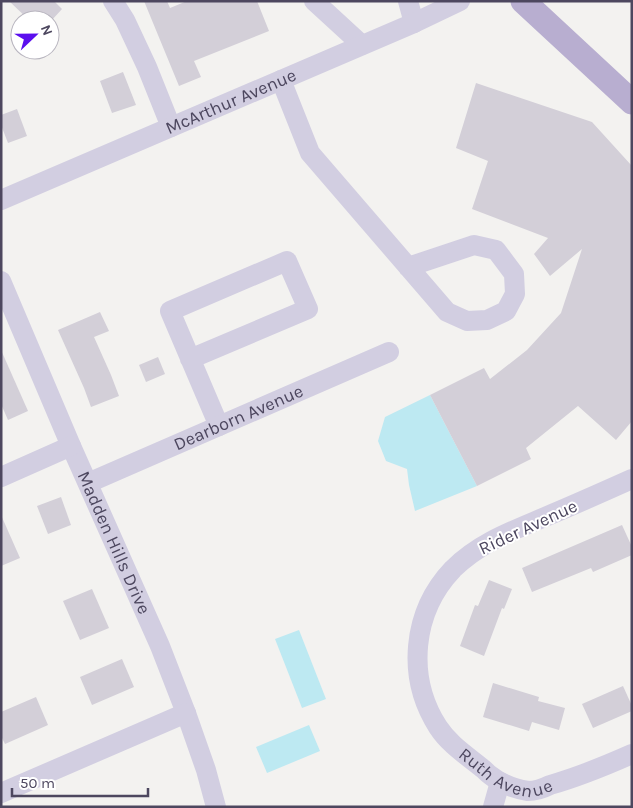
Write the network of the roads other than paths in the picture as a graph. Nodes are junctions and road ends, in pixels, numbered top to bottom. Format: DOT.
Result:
graph roads {
  1 [pos="113,1"];
  2 [pos="314,1"];
  3 [pos="408,1"];
  4 [pos="460,1"];
  5 [pos="523,1"];
  6 [pos="414,23"];
  7 [pos="362,45"];
  8 [pos="280,80"];
  9 [pos="632,102"];
  10 [pos="171,127"];
  11 [pos="1,200"];
  12 [pos="408,267"];
  13 [pos="1,282"];
  14 [pos="389,352"];
  15 [pos="190,359"];
  16 [pos="219,426"];
  17 [pos="71,446"];
  18 [pos="1,477"];
  19 [pos="632,479"];
  20 [pos="88,483"];
  21 [pos="427,707"];
  22 [pos="186,713"];
  23 [pos="632,754"];
  24 [pos="500,782"];
  25 [pos="544,787"];
  26 [pos="1,793"];
  27 [pos="216,807"];
  28 [pos="493,807"];
  29 [pos="538,807"];
  1 -- 10 [label="street"];
  2 -- 7 [label="street"];
  3 -- 6 [label="street"];
  4 -- 6 [label="street, McArthur Avenue"];
  5 -- 9 [label="main road"];
  6 -- 7 [label="street, McArthur Avenue"];
  7 -- 8 [label="street, McArthur Avenue"];
  8 -- 10 [label="street, McArthur Avenue"];
  8 -- 12 [label="street"];
  10 -- 11 [label="street, McArthur Avenue"];
  12 -- 12 [label="street"];
  13 -- 17 [label="street, Madden Hills Drive"];
  14 -- 16 [label="street, Dearborn Avenue"];
  15 -- 15 [label="street"];
  15 -- 16 [label="street"];
  16 -- 20 [label="street, Dearborn Avenue"];
  17 -- 18 [label="street"];
  17 -- 20 [label="street, Madden Hills Drive"];
  19 -- 21 [label="street, Rider Avenue"];
  20 -- 22 [label="street, Madden Hills Drive"];
  21 -- 24 [label="street, Ruth Avenue"];
  22 -- 26 [label="street"];
  22 -- 27 [label="street, Madden Hills Drive"];
  23 -- 25 [label="street, Ruth Avenue"];
  24 -- 25 [label="street, Ruth Avenue"];
  24 -- 28 [label="street"];
  25 -- 29 [label="street"];
}
